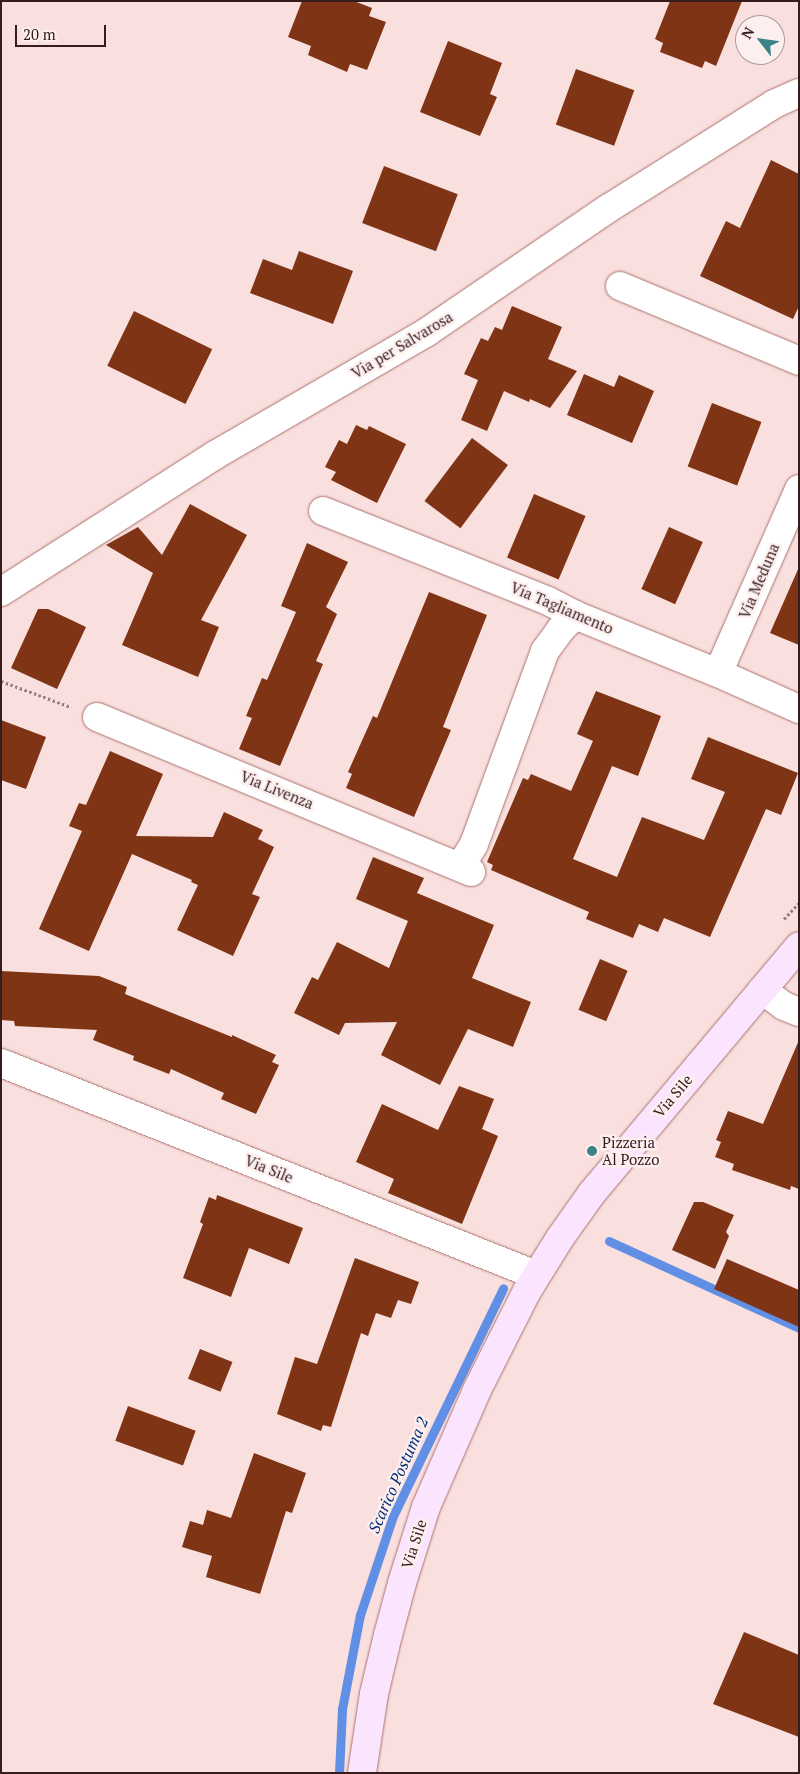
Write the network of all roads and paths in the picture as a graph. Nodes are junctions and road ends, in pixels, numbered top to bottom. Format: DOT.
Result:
graph roads {
  1 [pos="799,93"];
  2 [pos="620,286"];
  3 [pos="799,361"];
  4 [pos="799,488"];
  5 [pos="323,511"];
  6 [pos="1,592"];
  7 [pos="575,615"];
  8 [pos="718,673"];
  9 [pos="1,681"];
  10 [pos="799,710"];
  11 [pos="98,717"];
  12 [pos="799,946"];
  13 [pos="762,990"];
  14 [pos="799,1012"];
  15 [pos="1,1063"];
  16 [pos="536,1275"];
  17 [pos="362,1773"];
  1 -- 6 [label="street, Via per Salvarosa"];
  2 -- 3 [label="street"];
  4 -- 8 [label="street, Via Meduna"];
  5 -- 7 [label="street, Via Tagliamento"];
  7 -- 8 [label="street, Via Tagliamento"];
  7 -- 11 [label="street, Via Livenza"];
  8 -- 10 [label="street, Via Tagliamento"];
  9 -- 11 [label="path"];
  12 -- 13 [label="street, Via Sile"];
  13 -- 14 [label="street"];
  13 -- 16 [label="street, Via Sile"];
  15 -- 16 [label="street, Via Sile"];
  16 -- 17 [label="street, Via Sile"];
}
